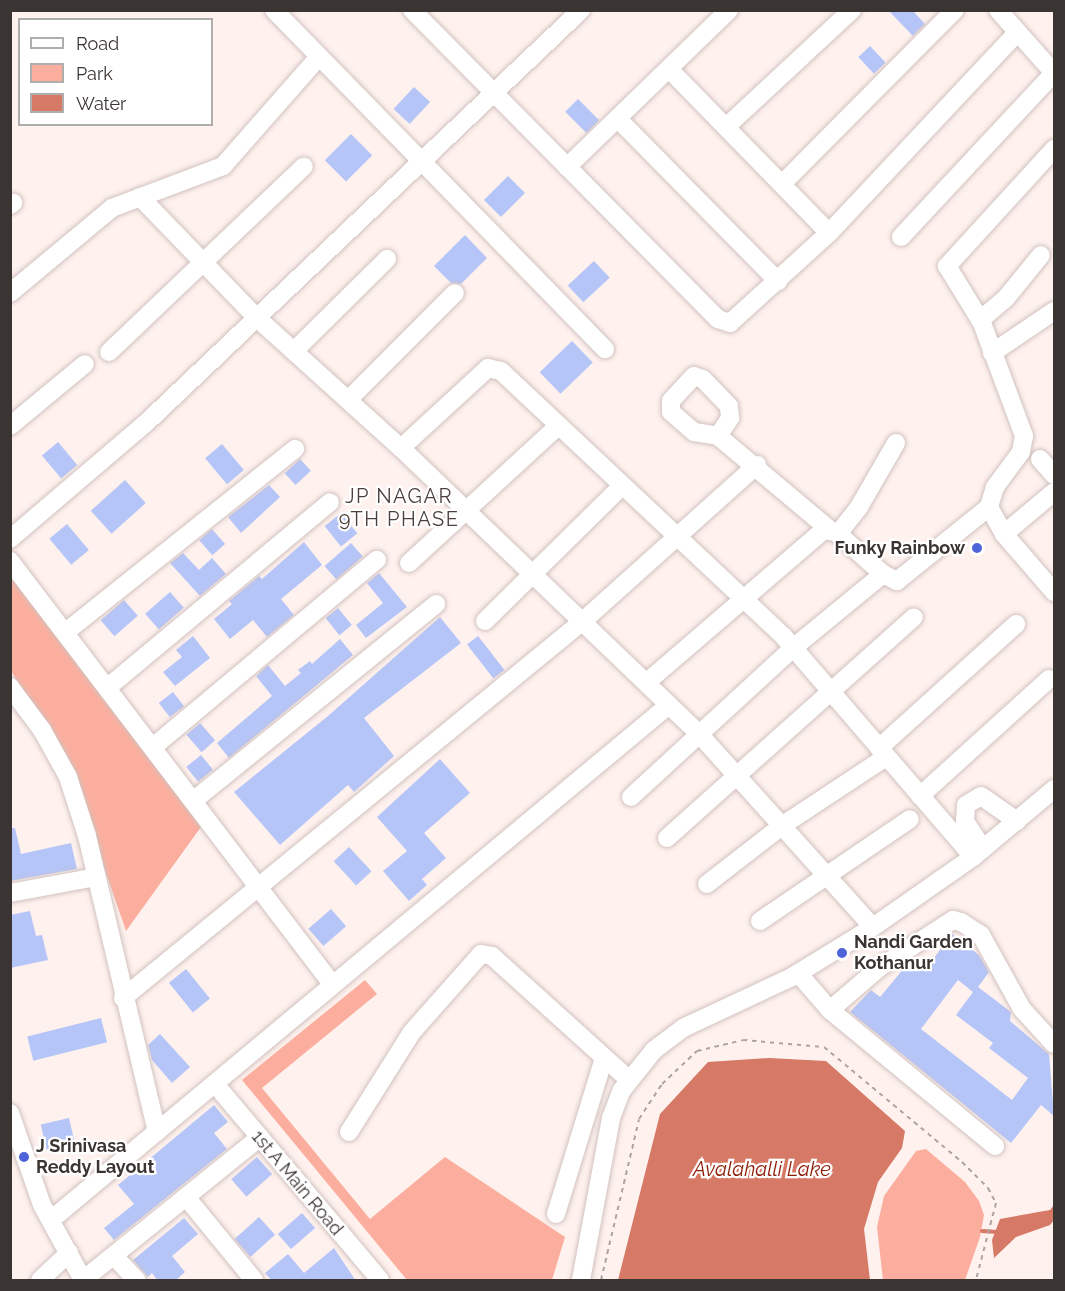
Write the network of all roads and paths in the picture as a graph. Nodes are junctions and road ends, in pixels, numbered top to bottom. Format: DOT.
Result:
graph roads {
  1 [pos="274,10"];
  2 [pos="581,10"];
  3 [pos="729,10"];
  4 [pos="852,10"];
  5 [pos="955,10"];
  6 [pos="998,10"];
  7 [pos="424,15"];
  8 [pos="1017,33"];
  9 [pos="318,58"];
  10 [pos="669,69"];
  11 [pos="1054,73"];
  12 [pos="493,96"];
  13 [pos="618,119"];
  14 [pos="726,127"];
  15 [pos="1054,149"];
  16 [pos="422,163"];
  17 [pos="304,166"];
  18 [pos="567,167"];
  19 [pos="782,184"];
  20 [pos="140,197"];
  21 [pos="829,233"];
  22 [pos="901,237"];
  23 [pos="1041,255"];
  24 [pos="387,260"];
  25 [pos="203,262"];
  26 [pos="778,282"];
  27 [pos="10,293"];
  28 [pos="455,293"];
  29 [pos="257,318"];
  30 [pos="980,320"];
  31 [pos="1051,320"];
  32 [pos="605,349"];
  33 [pos="109,351"];
  34 [pos="294,351"];
  35 [pos="992,353"];
  36 [pos="85,364"];
  37 [pos="348,400"];
  38 [pos="10,426"];
  39 [pos="558,426"];
  40 [pos="718,436"];
  41 [pos="896,443"];
  42 [pos="401,448"];
  43 [pos="295,449"];
  44 [pos="1040,459"];
  45 [pos="757,465"];
  46 [pos="1054,475"];
  47 [pos="622,486"];
  48 [pos="1054,492"];
  49 [pos="330,502"];
  50 [pos="989,507"];
  51 [pos="467,510"];
  52 [pos="834,532"];
  53 [pos="1004,534"];
  54 [pos="10,539"];
  55 [pos="677,539"];
  56 [pos="377,560"];
  57 [pos="10,561"];
  58 [pos="409,563"];
  59 [pos="532,573"];
  60 [pos="883,574"];
  61 [pos="1054,592"];
  62 [pos="744,600"];
  63 [pos="436,604"];
  64 [pos="914,616"];
  65 [pos="484,621"];
  66 [pos="583,621"];
  67 [pos="1016,624"];
  68 [pos="67,631"];
  69 [pos="793,648"];
  70 [pos="1049,679"];
  71 [pos="647,682"];
  72 [pos="10,687"];
  73 [pos="107,688"];
  74 [pos="829,690"];
  75 [pos="669,705"];
  76 [pos="700,735"];
  77 [pos="153,747"];
  78 [pos="882,753"];
  79 [pos="738,775"];
  80 [pos="1054,789"];
  81 [pos="920,796"];
  82 [pos="631,798"];
  83 [pos="193,801"];
  84 [pos="910,819"];
  85 [pos="1017,820"];
  86 [pos="783,825"];
  87 [pos="667,838"];
  88 [pos="978,853"];
  89 [pos="826,874"];
  90 [pos="96,877"];
  91 [pos="707,884"];
  92 [pos="259,888"];
  93 [pos="10,893"];
  94 [pos="760,921"];
  95 [pos="873,927"];
  96 [pos="798,972"];
  97 [pos="332,984"];
  98 [pos="123,998"];
  99 [pos="830,1010"];
  100 [pos="1054,1044"];
  101 [pos="604,1058"];
  102 [pos="628,1080"];
  103 [pos="215,1084"];
  104 [pos="10,1113"];
  105 [pos="13,1131"];
  106 [pos="157,1132"];
  107 [pos="349,1132"];
  108 [pos="259,1138"];
  109 [pos="996,1146"];
  110 [pos="186,1197"];
  111 [pos="556,1214"];
  112 [pos="50,1216"];
  113 [pos="69,1252"];
  114 [pos="114,1256"];
  115 [pos="40,1281"];
  116 [pos="83,1281"];
  117 [pos="136,1281"];
  118 [pos="254,1281"];
  119 [pos="380,1281"];
  120 [pos="581,1281"];
  121 [pos="601,1281"];
  122 [pos="976,1281"];
  1 -- 9 [label="street"];
  2 -- 12 [label="street"];
  3 -- 10 [label="street"];
  4 -- 14 [label="street"];
  5 -- 19 [label="street"];
  6 -- 8 [label="street"];
  7 -- 12 [label="street"];
  8 -- 11 [label="street"];
  8 -- 21 [label="street"];
  9 -- 16 [label="street"];
  9 -- 20 [label="street"];
  10 -- 13 [label="street"];
  10 -- 14 [label="street"];
  11 -- 22 [label="street"];
  12 -- 16 [label="street"];
  12 -- 18 [label="street"];
  13 -- 18 [label="street"];
  13 -- 26 [label="street"];
  14 -- 19 [label="street"];
  15 -- 30 [label="street"];
  16 -- 29 [label="street"];
  16 -- 32 [label="street"];
  17 -- 25 [label="street"];
  18 -- 26 [label="street"];
  19 -- 21 [label="street"];
  20 -- 25 [label="street"];
  20 -- 27 [label="street"];
  21 -- 26 [label="street"];
  23 -- 30 [label="street"];
  24 -- 34 [label="street"];
  25 -- 29 [label="street"];
  25 -- 33 [label="street"];
  28 -- 37 [label="street"];
  29 -- 34 [label="street"];
  29 -- 54 [label="street"];
  30 -- 35 [label="street"];
  31 -- 35 [label="street"];
  34 -- 37 [label="street"];
  35 -- 50 [label="street"];
  36 -- 38 [label="street"];
  37 -- 42 [label="street"];
  39 -- 42 [label="street"];
  39 -- 47 [label="street"];
  39 -- 51 [label="street"];
  40 -- 45 [label="street"];
  41 -- 52 [label="street"];
  42 -- 51 [label="street"];
  43 -- 68 [label="street"];
  44 -- 46 [label="street"];
  45 -- 52 [label="street"];
  45 -- 55 [label="street"];
  47 -- 55 [label="street"];
  47 -- 59 [label="street"];
  48 -- 53 [label="street"];
  49 -- 73 [label="street"];
  50 -- 53 [label="street"];
  50 -- 60 [label="street"];
  51 -- 58 [label="street"];
  51 -- 59 [label="street"];
  52 -- 60 [label="street"];
  52 -- 62 [label="street"];
  53 -- 61 [label="street"];
  55 -- 62 [label="street"];
  55 -- 66 [label="street"];
  56 -- 77 [label="street"];
  57 -- 68 [label="street"];
  59 -- 65 [label="street"];
  59 -- 66 [label="street"];
  60 -- 69 [label="street"];
  62 -- 69 [label="street"];
  62 -- 71 [label="street"];
  63 -- 83 [label="street"];
  64 -- 74 [label="street"];
  66 -- 71 [label="street"];
  66 -- 92 [label="street"];
  67 -- 78 [label="street"];
  68 -- 73 [label="street"];
  69 -- 74 [label="street"];
  69 -- 76 [label="street"];
  70 -- 81 [label="street"];
  71 -- 75 [label="street"];
  72 -- 90 [label="street"];
  73 -- 77 [label="street"];
  74 -- 78 [label="street"];
  74 -- 79 [label="street"];
  75 -- 76 [label="street"];
  75 -- 97 [label="street"];
  76 -- 79 [label="street"];
  76 -- 82 [label="street"];
  77 -- 83 [label="street"];
  78 -- 81 [label="street"];
  78 -- 86 [label="street"];
  79 -- 86 [label="street"];
  79 -- 87 [label="street"];
  80 -- 85 [label="street"];
  81 -- 88 [label="street"];
  83 -- 92 [label="street"];
  84 -- 89 [label="street"];
  85 -- 88 [label="street"];
  85 -- 88 [label="street"];
  86 -- 89 [label="street"];
  86 -- 91 [label="street"];
  88 -- 95 [label="street"];
  89 -- 94 [label="street"];
  89 -- 95 [label="street"];
  90 -- 93 [label="street"];
  90 -- 98 [label="street"];
  92 -- 97 [label="street"];
  92 -- 98 [label="street"];
  95 -- 96 [label="street"];
  96 -- 99 [label="street"];
  96 -- 102 [label="street"];
  97 -- 103 [label="street"];
  98 -- 106 [label="street"];
  99 -- 100 [label="street"];
  99 -- 109 [label="street"];
  101 -- 102 [label="street"];
  101 -- 107 [label="street"];
  101 -- 111 [label="street"];
  102 -- 120 [label="street"];
  103 -- 106 [label="street"];
  103 -- 108 [label="street, 1st A Main Road"];
  104 -- 105 [label="street"];
  105 -- 112 [label="street"];
  106 -- 112 [label="street"];
  108 -- 110 [label="street"];
  108 -- 119 [label="street, 1st A Main Road"];
  110 -- 114 [label="street"];
  110 -- 118 [label="street"];
  112 -- 113 [label="street"];
  113 -- 115 [label="street"];
  113 -- 116 [label="street"];
  114 -- 116 [label="street"];
  114 -- 117 [label="street"];
  121 -- 122 [label="path"];
}
